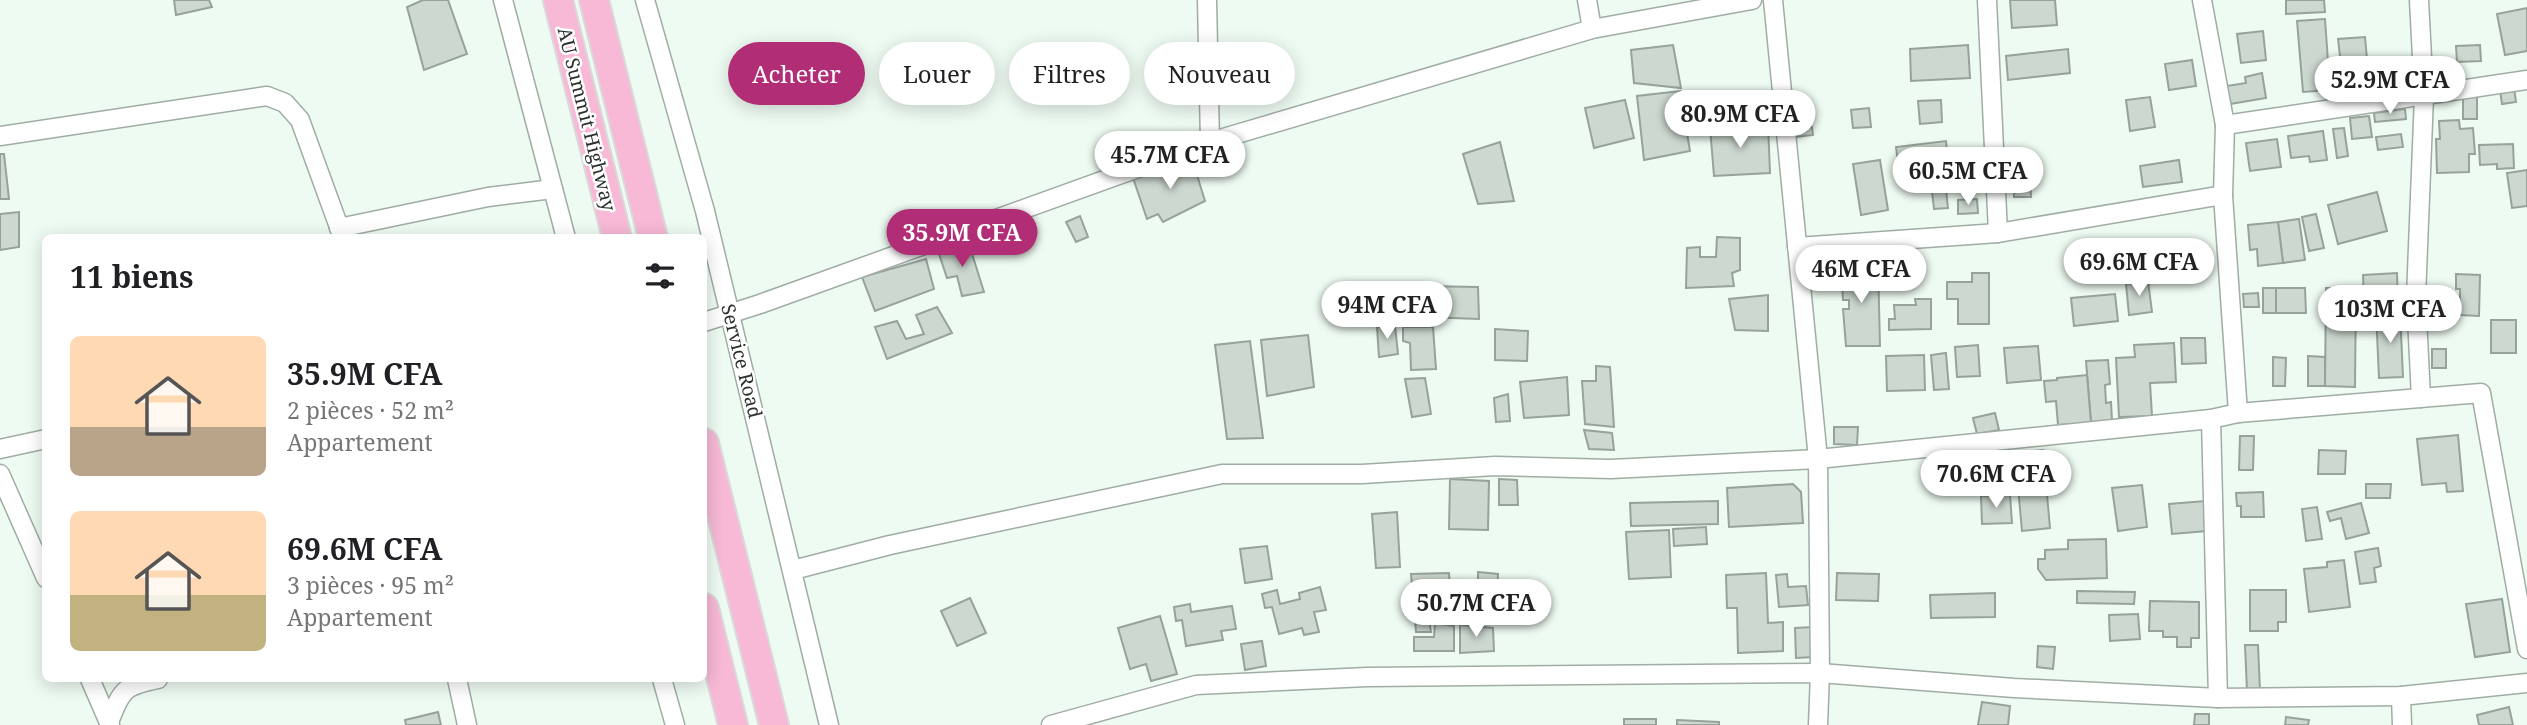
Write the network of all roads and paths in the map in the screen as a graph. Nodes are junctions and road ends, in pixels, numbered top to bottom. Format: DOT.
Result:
graph roads {
  1 [pos="503,0"];
  2 [pos="558,0"];
  3 [pos="594,0"];
  4 [pos="645,0"];
  5 [pos="1207,0"];
  6 [pos="1587,0"];
  7 [pos="1752,0"];
  8 [pos="1773,0"];
  9 [pos="1987,0"];
  10 [pos="2202,0"];
  11 [pos="2419,0"];
  12 [pos="1592,29"];
  13 [pos="2527,80"];
  14 [pos="2424,96"];
  15 [pos="2225,125"];
  16 [pos="0,136"];
  17 [pos="1210,142"];
  18 [pos="553,189"];
  19 [pos="2223,195"];
  20 [pos="341,233"];
  21 [pos="1998,233"];
  22 [pos="565,234"];
  23 [pos="616,234"];
  24 [pos="652,234"];
  25 [pos="1797,247"];
  26 [pos="731,313"];
  27 [pos="707,320"];
  28 [pos="2421,398"];
  29 [pos="2238,413"];
  30 [pos="2211,419"];
  31 [pos="42,440"];
  32 [pos="0,449"];
  33 [pos="707,455"];
  34 [pos="1818,459"];
  35 [pos="0,474"];
  36 [pos="42,569"];
  37 [pos="793,570"];
  38 [pos="707,620"];
  39 [pos="2527,649"];
  40 [pos="1820,673"];
  41 [pos="91,682"];
  42 [pos="144,682"];
  43 [pos="458,682"];
  44 [pos="663,682"];
  45 [pos="2527,683"];
  46 [pos="2401,696"];
  47 [pos="2218,698"];
  48 [pos="109,724"];
  49 [pos="467,725"];
  50 [pos="675,725"];
  51 [pos="733,725"];
  52 [pos="775,725"];
  53 [pos="829,725"];
  54 [pos="1051,725"];
  55 [pos="1818,725"];
  56 [pos="2402,725"];
  1 -- 18 [label="street"];
  2 -- 23 [label="main road, AU Summit Highway"];
  3 -- 24 [label="main road, AU Summit Highway"];
  4 -- 26 [label="street, Service Road"];
  5 -- 17 [label="street"];
  6 -- 12 [label="street"];
  7 -- 12 [label="street"];
  8 -- 25 [label="street"];
  9 -- 21 [label="street"];
  10 -- 15 [label="street"];
  11 -- 14 [label="street"];
  12 -- 17 [label="street"];
  13 -- 14 [label="street"];
  14 -- 15 [label="street"];
  14 -- 28 [label="street"];
  15 -- 19 [label="street"];
  16 -- 20 [label="street"];
  17 -- 26 [label="street"];
  18 -- 20 [label="street"];
  18 -- 22 [label="street"];
  19 -- 21 [label="street"];
  19 -- 29 [label="street"];
  21 -- 25 [label="street"];
  25 -- 34 [label="street"];
  26 -- 27 [label="street"];
  26 -- 37 [label="street, Service Road"];
  28 -- 29 [label="street"];
  28 -- 39 [label="street"];
  29 -- 30 [label="street"];
  30 -- 34 [label="street"];
  30 -- 47 [label="street"];
  31 -- 32 [label="street"];
  33 -- 52 [label="main road"];
  34 -- 37 [label="street"];
  34 -- 40 [label="street"];
  35 -- 36 [label="street"];
  37 -- 53 [label="street, Service Road"];
  38 -- 51 [label="main road"];
  40 -- 47 [label="street"];
  40 -- 54 [label="street"];
  40 -- 55 [label="street"];
  41 -- 48 [label="street"];
  42 -- 48 [label="street"];
  43 -- 49 [label="street"];
  44 -- 50 [label="street"];
  45 -- 46 [label="street"];
  46 -- 47 [label="street"];
  46 -- 56 [label="street"];
}
